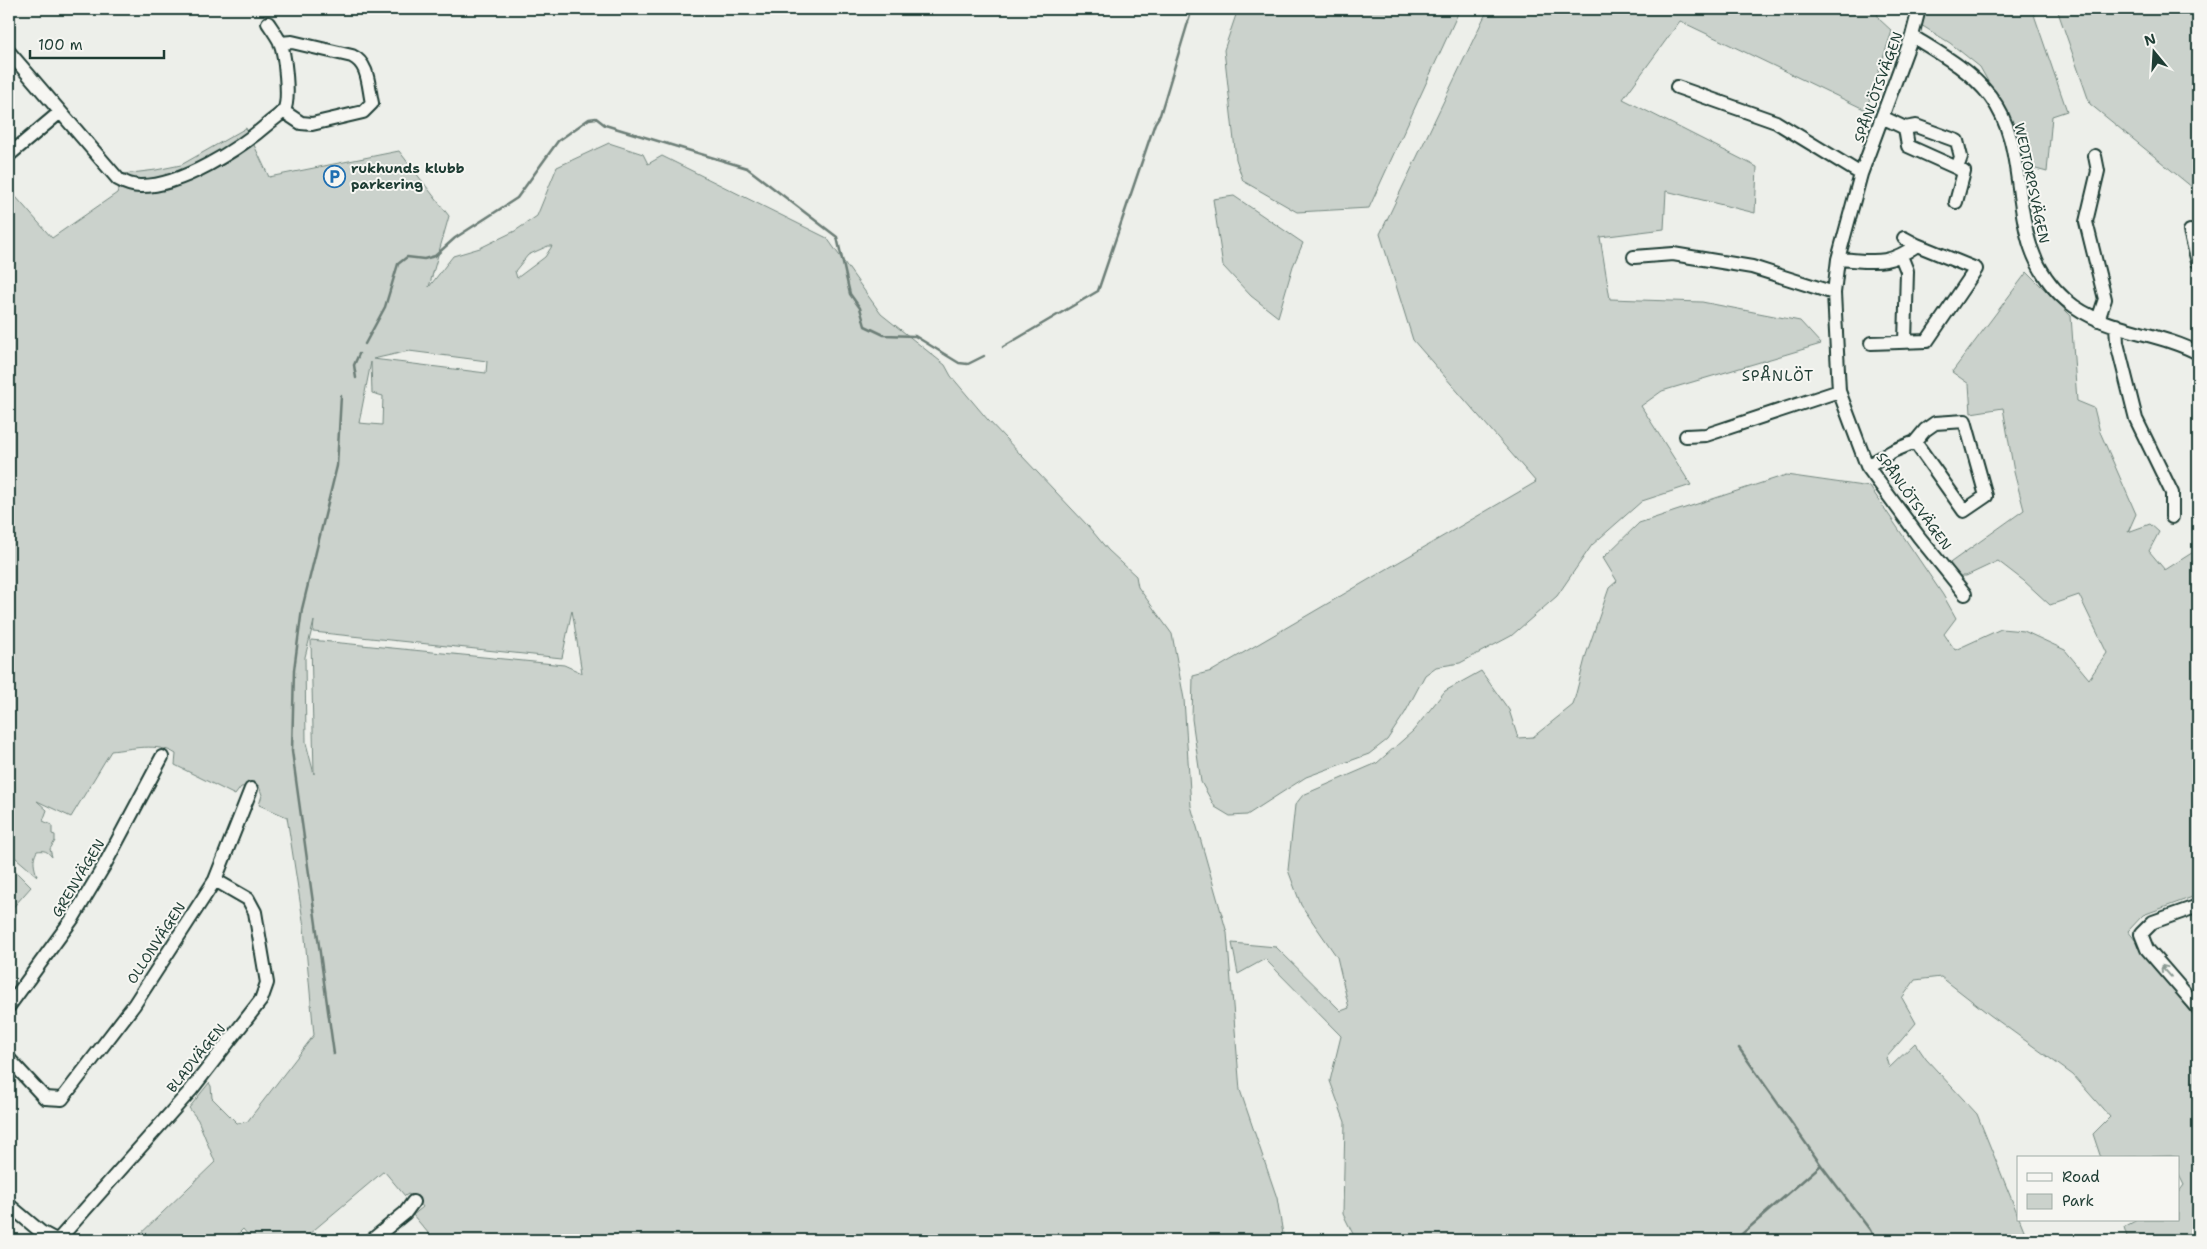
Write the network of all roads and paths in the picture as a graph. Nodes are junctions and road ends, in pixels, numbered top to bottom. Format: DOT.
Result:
graph roads {
  1 [pos="1919,9"];
  2 [pos="268,23"];
  3 [pos="1912,36"];
  4 [pos="280,43"];
  5 [pos="9,52"];
  6 [pos="1677,87"];
  7 [pos="283,111"];
  8 [pos="59,113"];
  9 [pos="1884,118"];
  10 [pos="1905,128"];
  11 [pos="9,155"];
  12 [pos="2095,156"];
  13 [pos="1957,168"];
  14 [pos="1862,174"];
  15 [pos="1956,202"];
  16 [pos="2190,231"];
  17 [pos="1904,238"];
  18 [pos="1917,245"];
  19 [pos="1901,256"];
  20 [pos="1634,257"];
  21 [pos="1838,258"];
  22 [pos="2198,262"];
  23 [pos="1834,293"];
  24 [pos="2098,320"];
  25 [pos="2116,326"];
  26 [pos="1905,342"];
  27 [pos="1871,343"];
  28 [pos="2198,353"];
  29 [pos="1839,391"];
  30 [pos="1686,436"];
  31 [pos="1915,442"];
  32 [pos="1868,466"];
  33 [pos="2172,517"];
  34 [pos="1965,594"];
  35 [pos="162,757"];
  36 [pos="251,789"];
  37 [pos="215,880"];
  38 [pos="2198,906"];
  39 [pos="9,1006"];
  40 [pos="2198,1008"];
  41 [pos="9,1059"];
  42 [pos="413,1202"];
  43 [pos="9,1205"];
  44 [pos="57,1240"];
  45 [pos="372,1240"];
  1 -- 3 [label="street, SPÅNLÖTSVÄGEN"];
  2 -- 4 [label="street"];
  3 -- 9 [label="street, SPÅNLÖTSVÄGEN"];
  3 -- 24 [label="street, WEDTORPSVÄGEN"];
  4 -- 7 [label="street"];
  4 -- 7 [label="street"];
  5 -- 8 [label="street"];
  6 -- 14 [label="street"];
  7 -- 8 [label="street"];
  8 -- 11 [label="street"];
  9 -- 10 [label="street"];
  9 -- 14 [label="street, SPÅNLÖTSVÄGEN"];
  10 -- 13 [label="street"];
  10 -- 13 [label="street"];
  12 -- 24 [label="street"];
  13 -- 15 [label="street"];
  14 -- 21 [label="street, SPÅNLÖTSVÄGEN"];
  16 -- 22 [label="street"];
  17 -- 18 [label="street"];
  18 -- 19 [label="street"];
  18 -- 26 [label="street"];
  19 -- 21 [label="street"];
  19 -- 26 [label="street"];
  20 -- 23 [label="street"];
  21 -- 23 [label="street, SPÅNLÖTSVÄGEN"];
  23 -- 29 [label="street, SPÅNLÖTSVÄGEN"];
  24 -- 25 [label="street, WEDTORPSVÄGEN"];
  25 -- 28 [label="street, WEDTORPSVÄGEN"];
  25 -- 33 [label="street"];
  26 -- 27 [label="street"];
  29 -- 30 [label="street"];
  29 -- 32 [label="street, SPÅNLÖTSVÄGEN"];
  31 -- 31 [label="street"];
  31 -- 32 [label="street"];
  32 -- 34 [label="street, SPÅNLÖTSVÄGEN"];
  35 -- 39 [label="street, GRENVÄGEN"];
  36 -- 37 [label="street, OLLONVÄGEN"];
  37 -- 41 [label="street, OLLONVÄGEN"];
  37 -- 44 [label="street, BLADVÄGEN"];
  40 -- 38 [label="street, one-way"];
  42 -- 45 [label="street"];
  43 -- 44 [label="street"];
}
